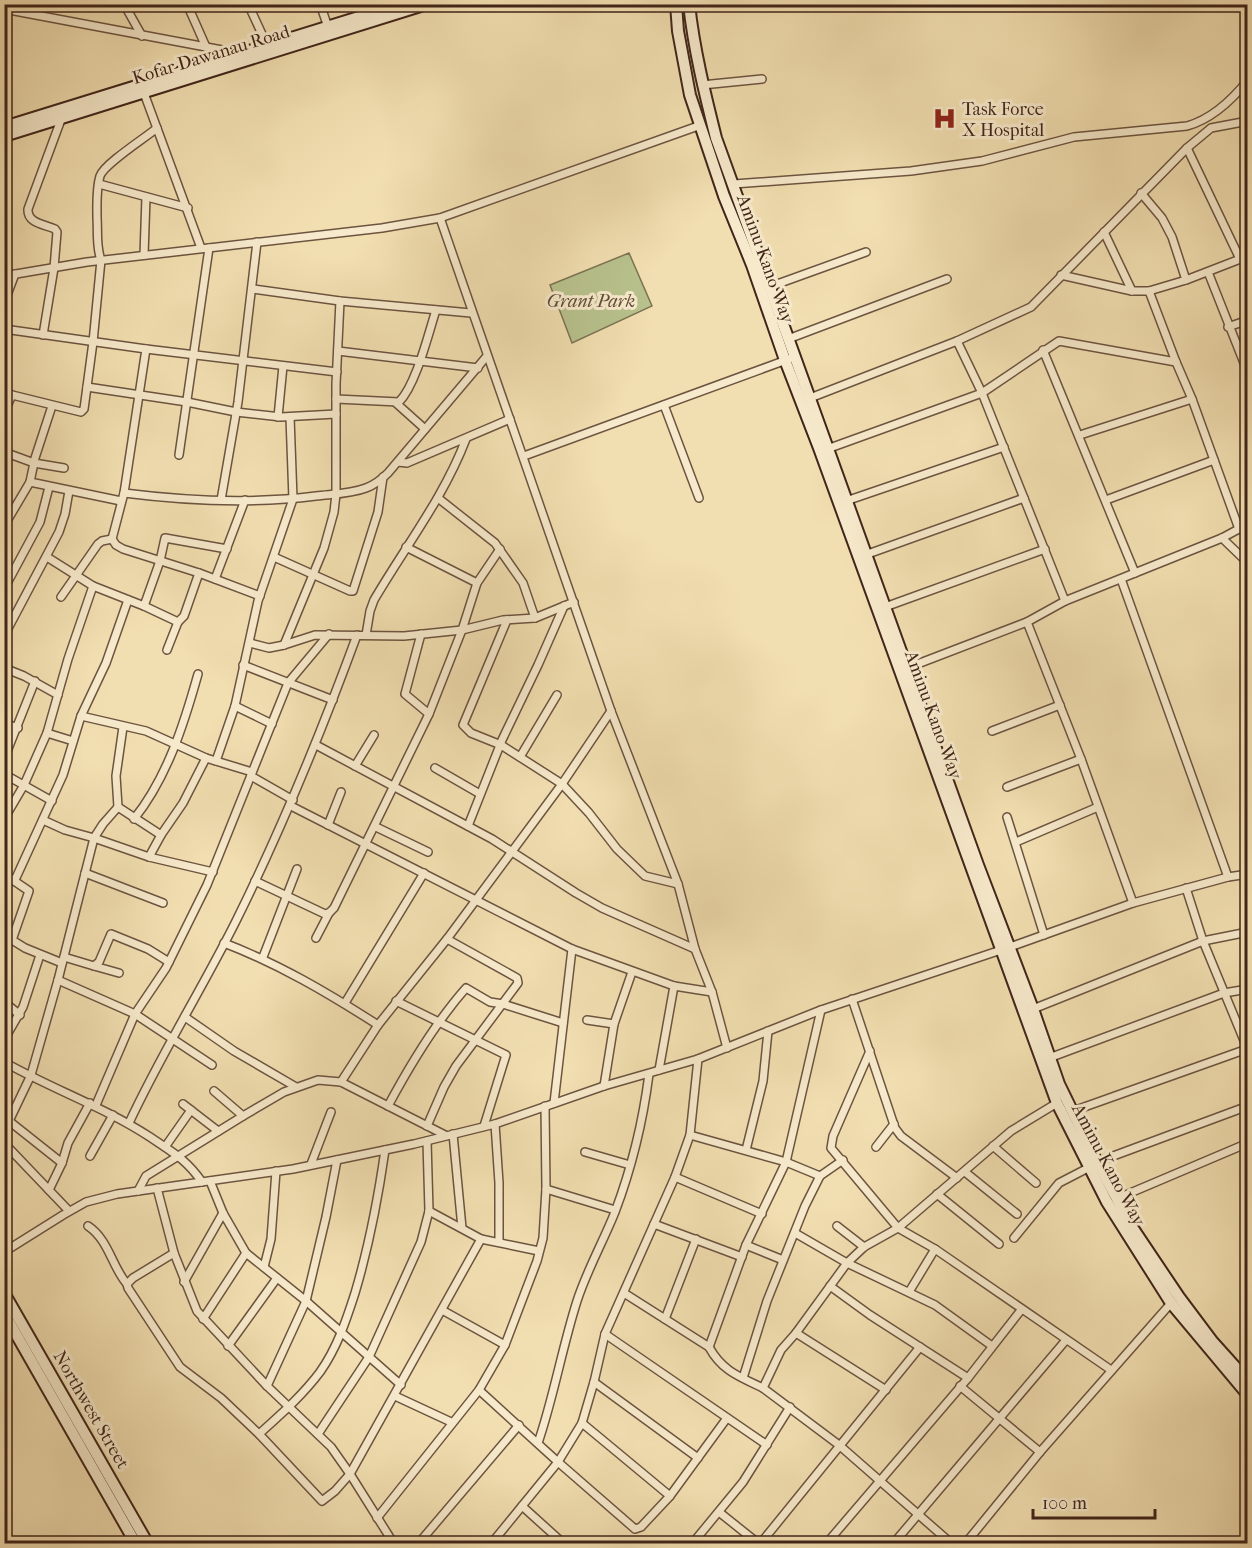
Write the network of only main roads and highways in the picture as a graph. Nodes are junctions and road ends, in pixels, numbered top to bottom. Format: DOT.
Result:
graph roads {
  1 [pos="401,4"];
  2 [pos="427,4"];
  3 [pos="676,4"];
  4 [pos="689,4"];
  5 [pos="376,8"];
  6 [pos="687,78"];
  7 [pos="701,80"];
  8 [pos="4,127"];
  9 [pos="4,136"];
  10 [pos="790,359"];
  11 [pos="1006,949"];
  12 [pos="1092,1165"];
  13 [pos="4,1293"];
  14 [pos="1175,1300"];
  15 [pos="4,1312"];
  16 [pos="1248,1381"];
  17 [pos="1248,1395"];
  18 [pos="136,1544"];
  19 [pos="148,1544"];
  1 -- 5 [label="main road, Kofar Dawanau Road"];
  2 -- 9 [label="main road, Kofar Dawanau Road"];
  3 -- 6 [label="main road, Aminu Kano Way"];
  4 -- 7 [label="main road, Aminu Kano Way"];
  5 -- 8 [label="main road, Kofar Dawanau Road"];
  6 -- 7 [label="main road"];
  6 -- 10 [label="main road, Aminu Kano Way"];
  7 -- 10 [label="main road, Aminu Kano Way"];
  10 -- 11 [label="main road, Aminu Kano Way"];
  10 -- 11 [label="main road, Aminu Kano Way"];
  11 -- 12 [label="main road, Aminu Kano Way"];
  11 -- 12 [label="main road, Aminu Kano Way"];
  12 -- 14 [label="main road, Aminu Kano Way"];
  12 -- 14 [label="main road, Aminu Kano Way"];
  13 -- 19 [label="main road, Northwest Street"];
  14 -- 16 [label="main road, Aminu Kano Way"];
  14 -- 17 [label="main road, Aminu Kano Way"];
  15 -- 18 [label="main road, Northwest Street"];
}
